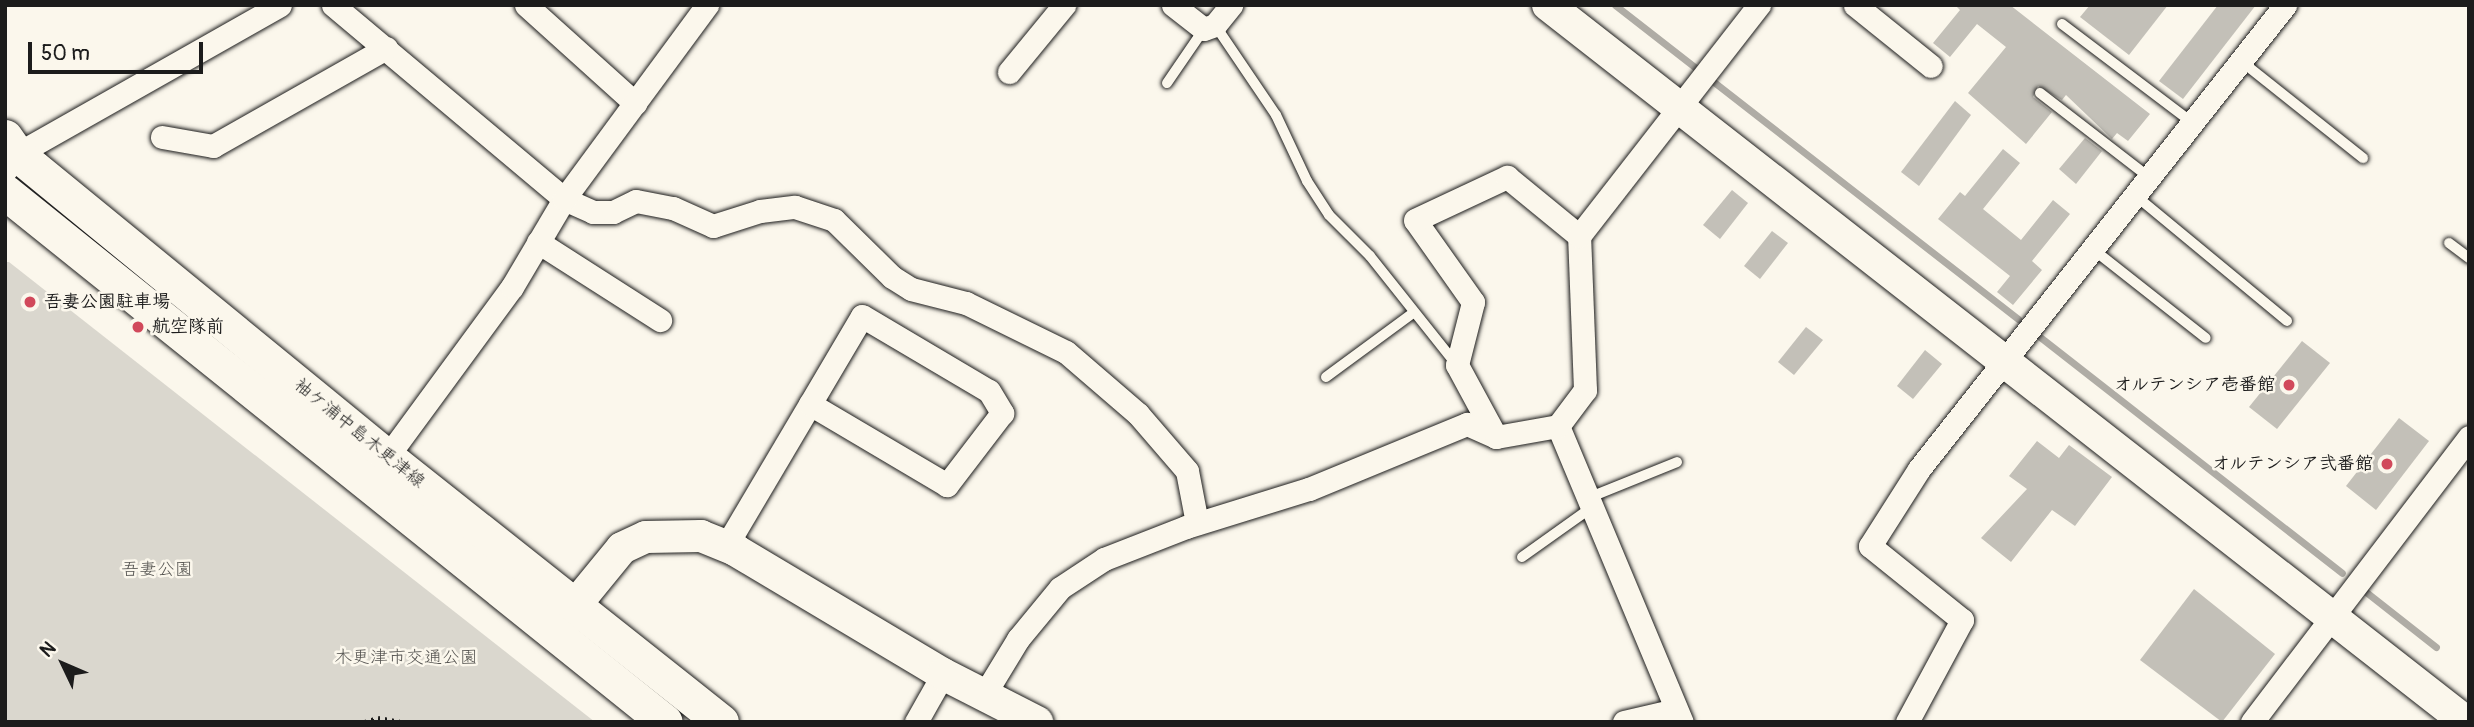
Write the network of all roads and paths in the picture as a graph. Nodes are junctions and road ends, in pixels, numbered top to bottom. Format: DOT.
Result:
graph roads {
  1 [pos="280,5"];
  2 [pos="333,5"];
  3 [pos="526,5"];
  4 [pos="1064,5"];
  5 [pos="1173,5"];
  6 [pos="1231,5"];
  7 [pos="1548,5"];
  8 [pos="1759,5"];
  9 [pos="1855,5"];
  10 [pos="2285,5"];
  11 [pos="699,8"];
  12 [pos="2062,24"];
  13 [pos="1209,27"];
  14 [pos="386,48"];
  15 [pos="2241,61"];
  16 [pos="1931,66"];
  17 [pos="1009,72"];
  18 [pos="1167,83"];
  19 [pos="2040,93"];
  20 [pos="635,103"];
  21 [pos="1679,108"];
  22 [pos="2193,124"];
  23 [pos="162,137"];
  24 [pos="9,154"];
  25 [pos="2363,158"];
  26 [pos="2150,178"];
  27 [pos="5,192"];
  28 [pos="2136,196"];
  29 [pos="564,199"];
  30 [pos="1579,236"];
  31 [pos="538,242"];
  32 [pos="2449,243"];
  33 [pos="2094,250"];
  34 [pos="2469,258"];
  35 [pos="1413,313"];
  36 [pos="660,320"];
  37 [pos="2287,321"];
  38 [pos="2206,338"];
  39 [pos="2005,363"];
  40 [pos="1457,365"];
  41 [pos="1326,377"];
  42 [pos="810,404"];
  43 [pos="1558,426"];
  44 [pos="2469,437"];
  45 [pos="1496,438"];
  46 [pos="387,457"];
  47 [pos="1677,462"];
  48 [pos="1590,503"];
  49 [pos="1197,523"];
  50 [pos="726,546"];
  51 [pos="1522,557"];
  52 [pos="2329,618"];
  53 [pos="565,619"];
  54 [pos="943,674"];
  55 [pos="985,695"];
  56 [pos="1679,716"];
  57 [pos="365,722"];
  58 [pos="400,722"];
  59 [pos="665,722"];
  60 [pos="722,722"];
  61 [pos="916,722"];
  62 [pos="1037,722"];
  63 [pos="1624,722"];
  64 [pos="1907,722"];
  65 [pos="2252,722"];
  66 [pos="2466,722"];
  1 -- 24 [label="street"];
  2 -- 14 [label="street"];
  3 -- 20 [label="street"];
  4 -- 17 [label="street"];
  5 -- 13 [label="street"];
  6 -- 13 [label="street"];
  7 -- 21 [label="street"];
  8 -- 21 [label="street"];
  9 -- 16 [label="street"];
  10 -- 15 [label="street"];
  11 -- 20 [label="street"];
  12 -- 22 [label="lane"];
  13 -- 18 [label="lane"];
  13 -- 35 [label="lane"];
  14 -- 23 [label="street"];
  14 -- 29 [label="street"];
  15 -- 22 [label="street"];
  15 -- 25 [label="lane"];
  19 -- 26 [label="lane"];
  20 -- 29 [label="street"];
  21 -- 30 [label="street"];
  21 -- 39 [label="street"];
  22 -- 26 [label="street"];
  24 -- 46 [label="main road, 袖ケ浦中島木更津線"];
  26 -- 28 [label="street"];
  27 -- 53 [label="main road, 袖ケ浦中島木更津線"];
  28 -- 33 [label="street"];
  28 -- 37 [label="lane"];
  29 -- 31 [label="street"];
  29 -- 49 [label="street"];
  30 -- 40 [label="street"];
  30 -- 43 [label="street"];
  31 -- 36 [label="street"];
  31 -- 46 [label="street"];
  32 -- 34 [label="lane"];
  33 -- 38 [label="lane"];
  33 -- 39 [label="street"];
  35 -- 40 [label="lane"];
  35 -- 41 [label="lane"];
  39 -- 52 [label="street"];
  39 -- 64 [label="street"];
  40 -- 45 [label="street"];
  42 -- 42 [label="street"];
  42 -- 50 [label="street"];
  43 -- 45 [label="street"];
  43 -- 48 [label="street"];
  44 -- 52 [label="street"];
  45 -- 49 [label="street"];
  46 -- 53 [label="main road, 袖ケ浦中島木更津線"];
  47 -- 48 [label="lane"];
  48 -- 51 [label="lane"];
  48 -- 56 [label="street"];
  49 -- 55 [label="street"];
  50 -- 53 [label="street"];
  50 -- 54 [label="street"];
  52 -- 65 [label="street"];
  52 -- 66 [label="street"];
  53 -- 59 [label="main road, 袖ケ浦中島木更津線"];
  53 -- 60 [label="main road, 袖ケ浦中島木更津線"];
  54 -- 55 [label="street"];
  54 -- 61 [label="street"];
  55 -- 62 [label="street"];
  56 -- 63 [label="street"];
  57 -- 58 [label="path"];
}
